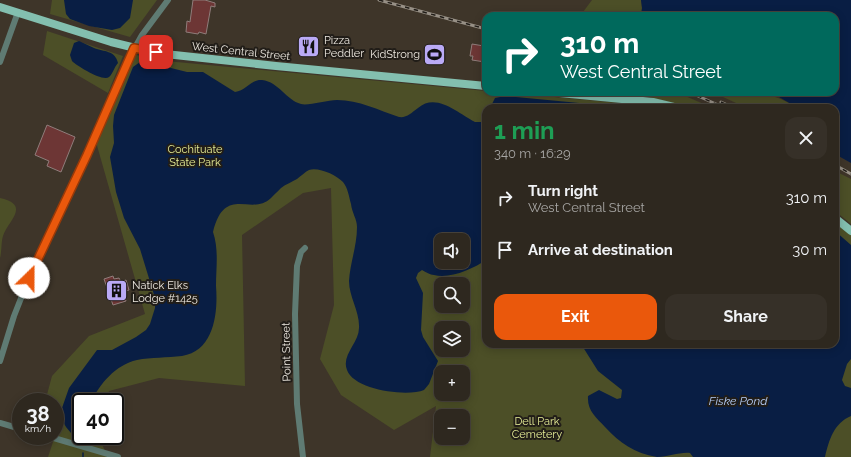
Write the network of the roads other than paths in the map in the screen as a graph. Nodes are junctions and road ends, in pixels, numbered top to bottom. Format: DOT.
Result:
graph roads {
  1 [pos="168,0"];
  2 [pos="0,7"];
  3 [pos="18,12"];
  4 [pos="134,48"];
  5 [pos="0,62"];
  6 [pos="482,86"];
  7 [pos="591,96"];
  8 [pos="661,104"];
  9 [pos="839,221"];
  10 [pos="851,231"];
  11 [pos="305,248"];
  12 [pos="0,362"];
  13 [pos="0,423"];
  14 [pos="12,426"];
  15 [pos="64,441"];
  16 [pos="107,455"];
  17 [pos="118,457"];
  18 [pos="303,457"];
  1 -- 4 [label="street"];
  2 -- 3 [label="main road, West Central Street"];
  3 -- 4 [label="main road, West Central Street"];
  3 -- 5 [label="street"];
  4 -- 6 [label="main road, West Central Street"];
  4 -- 12 [label="street"];
  7 -- 8 [label="main road"];
  9 -- 10 [label="main road"];
  11 -- 18 [label="street, Point Street"];
  13 -- 14 [label="street"];
  15 -- 16 [label="street"];
  16 -- 17 [label="street"];
}
